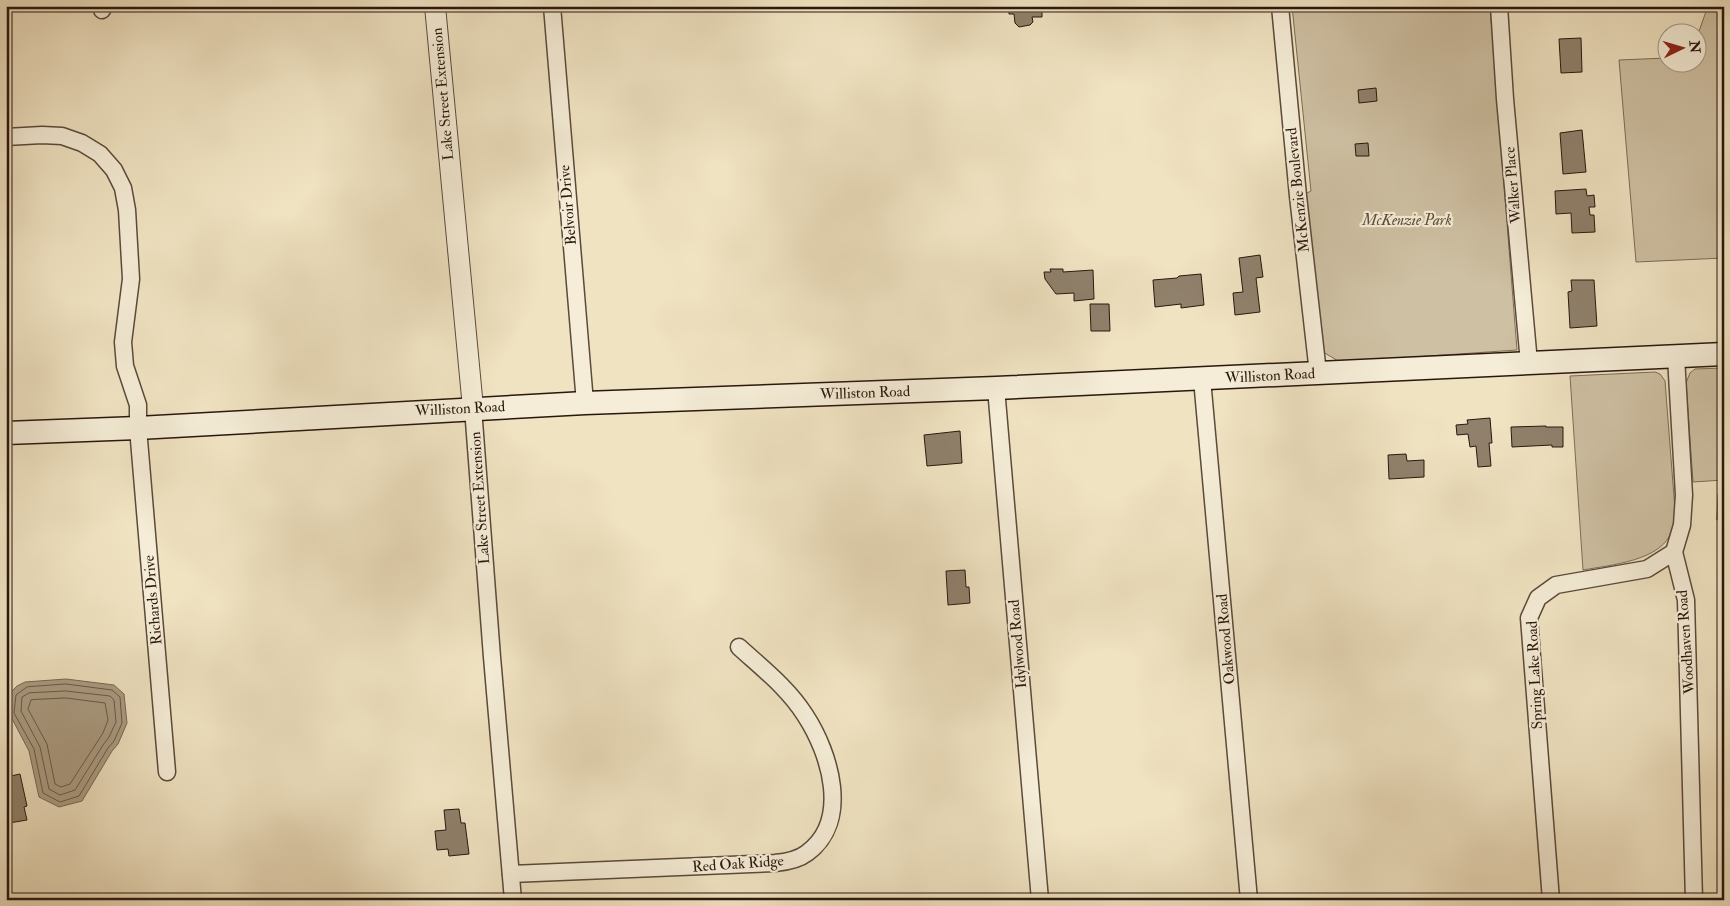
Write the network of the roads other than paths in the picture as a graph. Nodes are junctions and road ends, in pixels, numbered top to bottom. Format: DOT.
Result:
graph roads {
  1 [pos="435,6"];
  2 [pos="552,6"];
  3 [pos="1280,6"];
  4 [pos="1499,6"];
  5 [pos="6,138"];
  6 [pos="1724,354"];
  7 [pos="1676,357"];
  8 [pos="1529,363"];
  9 [pos="1318,373"];
  10 [pos="1202,379"];
  11 [pos="996,388"];
  12 [pos="585,403"];
  13 [pos="473,408"];
  14 [pos="138,428"];
  15 [pos="6,433"];
  16 [pos="1674,552"];
  17 [pos="739,647"];
  18 [pos="167,772"];
  19 [pos="511,874"];
  20 [pos="513,900"];
  21 [pos="1040,900"];
  22 [pos="1249,900"];
  23 [pos="1551,900"];
  24 [pos="1694,900"];
  1 -- 13 [label="street, Lake Street Extension"];
  2 -- 12 [label="street, Belvoir Drive"];
  3 -- 9 [label="street, McKenzie Boulevard"];
  4 -- 8 [label="street, Walker Place"];
  5 -- 14 [label="street, Richards Drive"];
  6 -- 7 [label="main road, Williston Road"];
  7 -- 8 [label="main road, Williston Road"];
  7 -- 16 [label="street"];
  8 -- 9 [label="main road, Williston Road"];
  9 -- 10 [label="main road, Williston Road"];
  10 -- 11 [label="main road, Williston Road"];
  10 -- 22 [label="street, Oakwood Road"];
  11 -- 12 [label="main road, Williston Road"];
  11 -- 21 [label="street, Idylwood Road"];
  12 -- 13 [label="main road, Williston Road"];
  13 -- 14 [label="main road, Williston Road"];
  13 -- 19 [label="street, Lake Street Extension"];
  14 -- 15 [label="main road, Williston Road"];
  14 -- 18 [label="street, Richards Drive"];
  16 -- 23 [label="street, Spring Lake Road"];
  16 -- 24 [label="street, Woodhaven Road"];
  17 -- 19 [label="street, Red Oak Ridge"];
  19 -- 20 [label="street, Lake Street Extension"];
}
